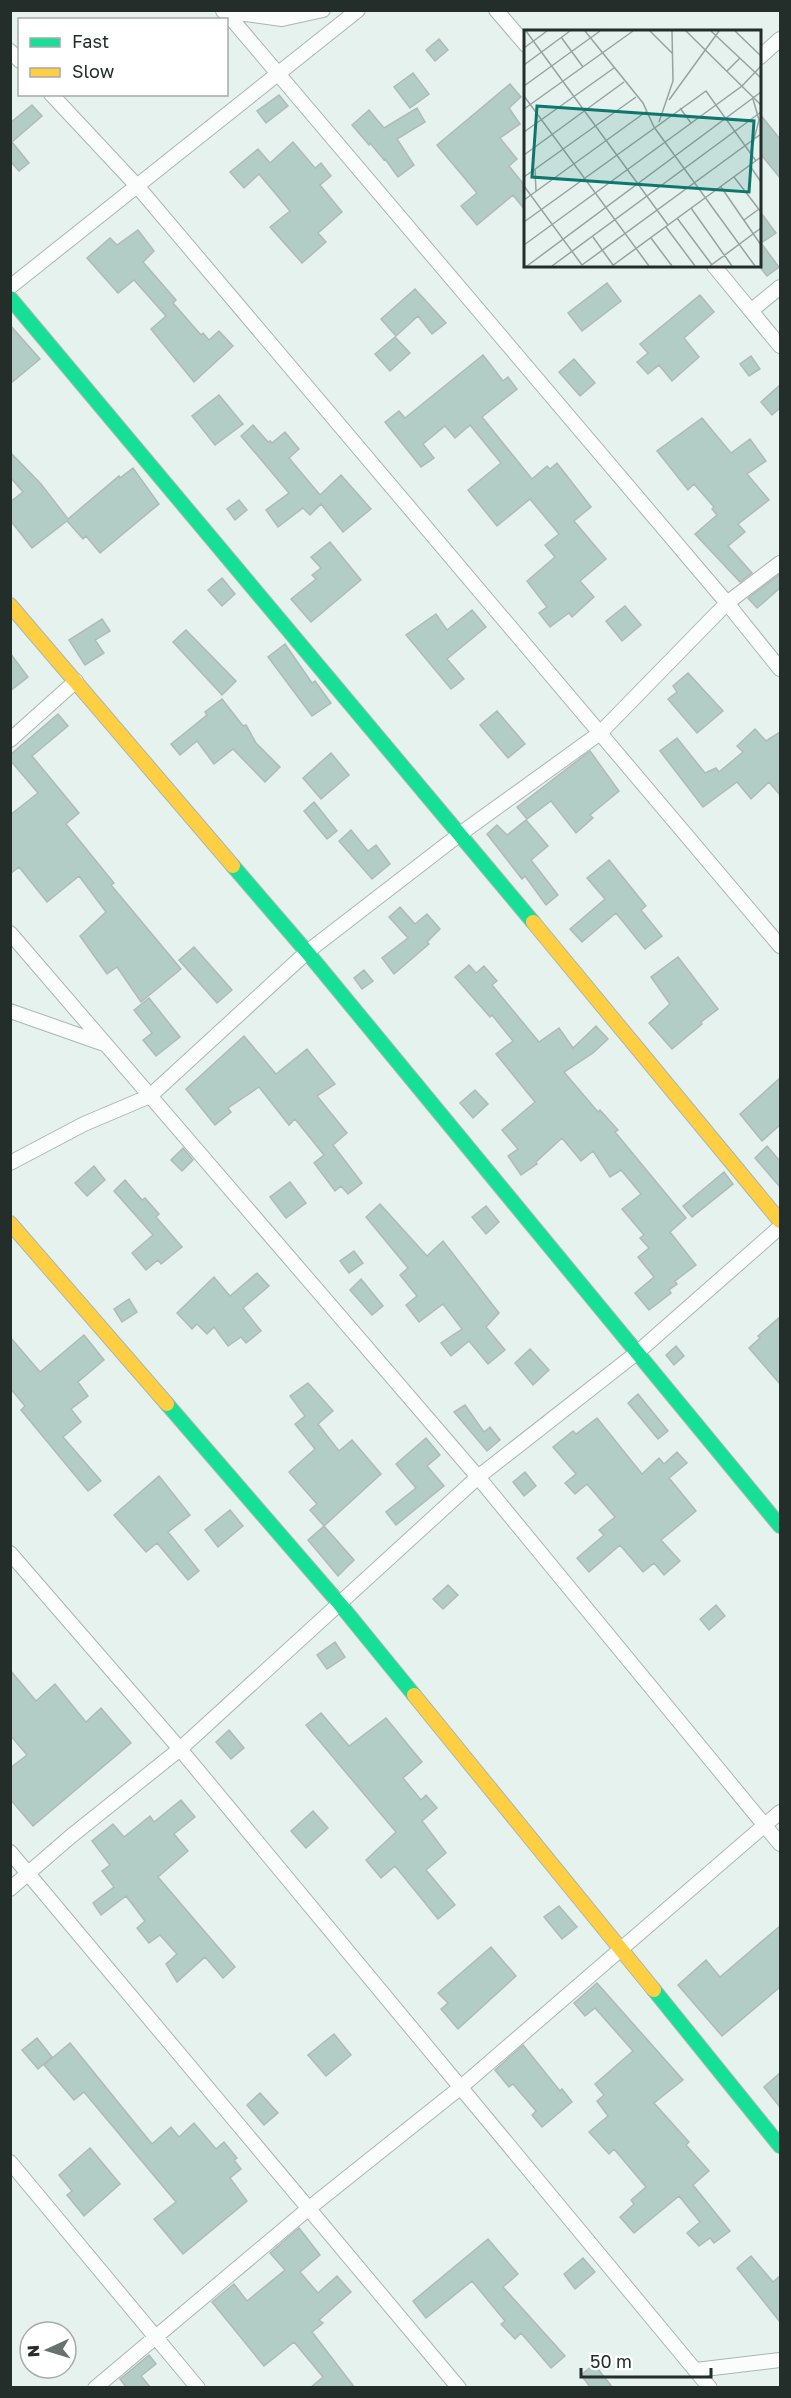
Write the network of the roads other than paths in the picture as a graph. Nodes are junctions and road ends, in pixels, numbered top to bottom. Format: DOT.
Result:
graph roads {
  1 [pos="323,10"];
  2 [pos="358,10"];
  3 [pos="496,10"];
  4 [pos="223,11"];
  5 [pos="780,39"];
  6 [pos="524,44"];
  7 [pos="761,55"];
  8 [pos="278,75"];
  9 [pos="53,96"];
  10 [pos="138,187"];
  11 [pos="715,267"];
  12 [pos="10,287"];
  13 [pos="780,287"];
  14 [pos="10,297"];
  15 [pos="752,310"];
  16 [pos="780,346"];
  17 [pos="780,563"];
  18 [pos="727,603"];
  19 [pos="10,605"];
  20 [pos="780,669"];
  21 [pos="76,681"];
  22 [pos="600,733"];
  23 [pos="10,740"];
  24 [pos="460,834"];
  25 [pos="10,933"];
  26 [pos="780,946"];
  27 [pos="307,952"];
  28 [pos="10,1011"];
  29 [pos="106,1045"];
  30 [pos="150,1096"];
  31 [pos="10,1163"];
  32 [pos="780,1221"];
  33 [pos="10,1223"];
  34 [pos="780,1227"];
  35 [pos="639,1351"];
  36 [pos="478,1477"];
  37 [pos="780,1526"];
  38 [pos="10,1553"];
  39 [pos="339,1603"];
  40 [pos="180,1749"];
  41 [pos="780,1812"];
  42 [pos="766,1827"];
  43 [pos="780,1844"];
  44 [pos="10,1852"];
  45 [pos="29,1874"];
  46 [pos="10,1889"];
  47 [pos="621,1951"];
  48 [pos="461,2087"];
  49 [pos="780,2146"];
  50 [pos="10,2162"];
  51 [pos="308,2209"];
  52 [pos="156,2337"];
  53 [pos="780,2360"];
  54 [pos="696,2370"];
  55 [pos="95,2388"];
  56 [pos="198,2388"];
  57 [pos="459,2388"];
  58 [pos="710,2388"];
  1 -- 4 [label="street"];
  2 -- 8 [label="street"];
  3 -- 6 [label="street"];
  4 -- 8 [label="street"];
  5 -- 7 [label="street"];
  8 -- 10 [label="street"];
  8 -- 18 [label="street"];
  9 -- 10 [label="street"];
  10 -- 12 [label="street"];
  10 -- 22 [label="street"];
  11 -- 15 [label="street"];
  13 -- 15 [label="street"];
  14 -- 24 [label="street"];
  15 -- 16 [label="street"];
  17 -- 18 [label="street"];
  18 -- 20 [label="street"];
  18 -- 22 [label="street"];
  19 -- 21 [label="street"];
  21 -- 23 [label="street"];
  21 -- 27 [label="street"];
  22 -- 24 [label="street"];
  22 -- 26 [label="street"];
  24 -- 27 [label="street"];
  24 -- 32 [label="street"];
  25 -- 29 [label="street"];
  27 -- 30 [label="street"];
  27 -- 35 [label="street"];
  28 -- 29 [label="street"];
  29 -- 30 [label="street"];
  30 -- 31 [label="street"];
  30 -- 36 [label="street"];
  33 -- 39 [label="street"];
  34 -- 35 [label="street"];
  35 -- 36 [label="street"];
  35 -- 37 [label="street"];
  36 -- 39 [label="street"];
  36 -- 42 [label="street"];
  38 -- 40 [label="street"];
  39 -- 40 [label="street"];
  39 -- 47 [label="street"];
  40 -- 45 [label="street"];
  40 -- 48 [label="street"];
  41 -- 42 [label="street"];
  42 -- 43 [label="street"];
  42 -- 47 [label="street"];
  44 -- 45 [label="street"];
  45 -- 46 [label="street"];
  45 -- 51 [label="street"];
  47 -- 48 [label="street"];
  47 -- 49 [label="street"];
  48 -- 51 [label="street"];
  48 -- 54 [label="street"];
  50 -- 52 [label="street"];
  51 -- 52 [label="street"];
  51 -- 57 [label="street"];
  52 -- 55 [label="street"];
  52 -- 56 [label="street"];
  53 -- 54 [label="street"];
  54 -- 58 [label="street"];
}
